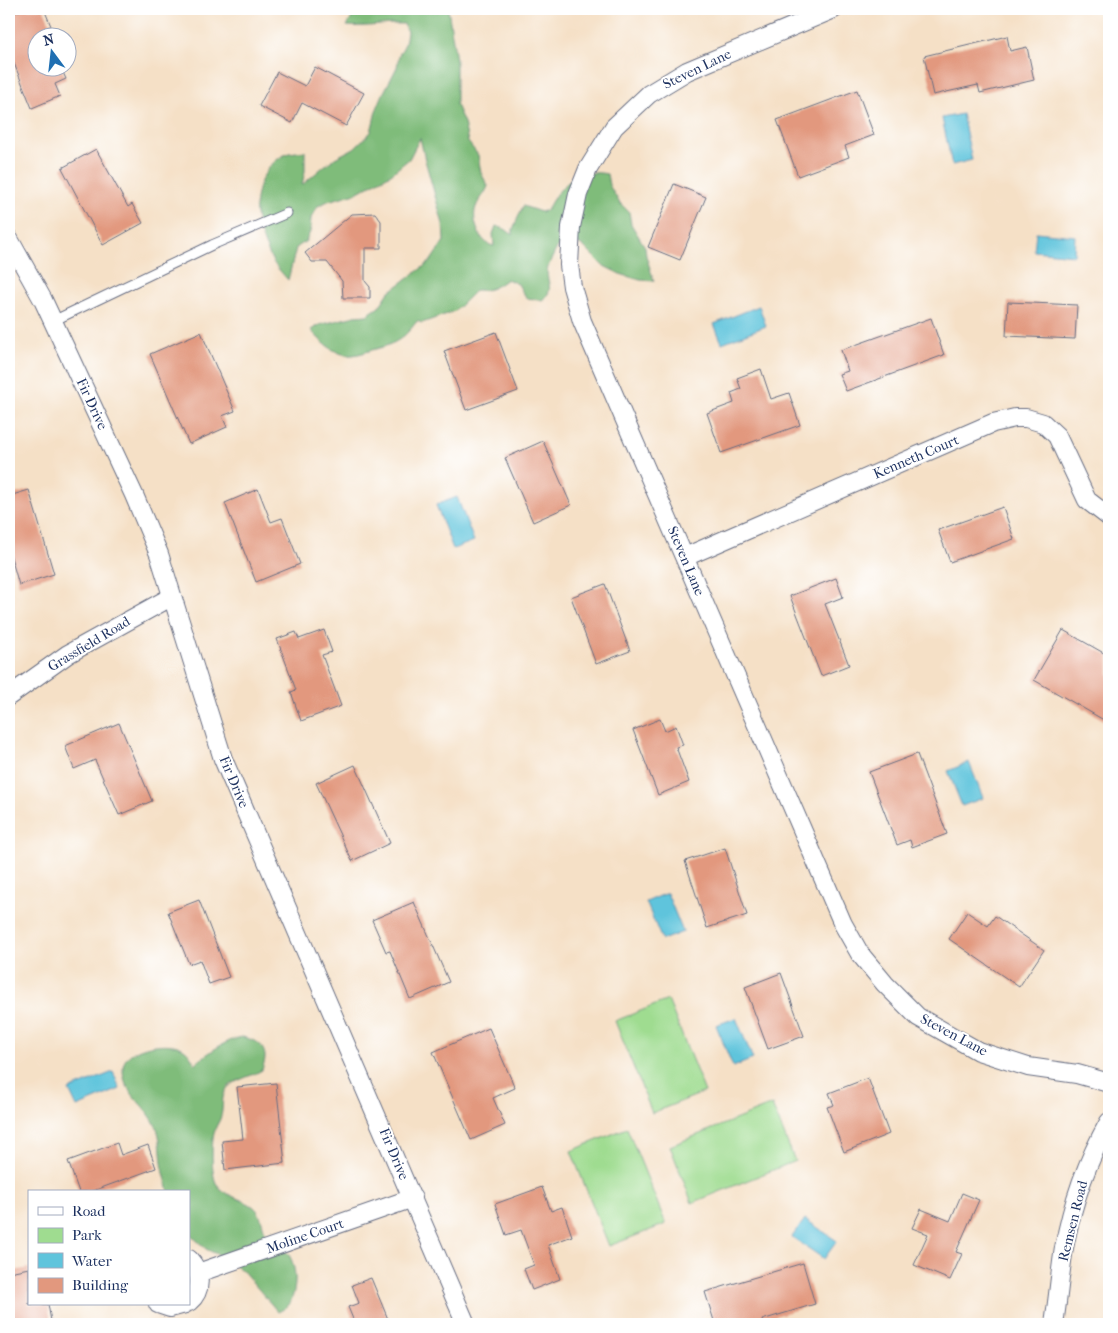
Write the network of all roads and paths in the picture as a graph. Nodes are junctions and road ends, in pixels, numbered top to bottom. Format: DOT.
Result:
graph roads {
  1 [pos="834,9"];
  2 [pos="288,214"];
  3 [pos="9,239"];
  4 [pos="53,321"];
  5 [pos="1109,517"];
  6 [pos="684,557"];
  7 [pos="171,597"];
  8 [pos="9,696"];
  9 [pos="1109,1083"];
  10 [pos="1109,1122"];
  11 [pos="413,1198"];
  12 [pos="194,1266"];
  13 [pos="190,1300"];
  14 [pos="164,1306"];
  15 [pos="180,1306"];
  16 [pos="466,1324"];
  17 [pos="1054,1324"];
  1 -- 6 [label="street, Steven Lane"];
  2 -- 4 [label="lane"];
  3 -- 4 [label="street, Fir Drive"];
  4 -- 7 [label="street, Fir Drive"];
  5 -- 6 [label="street, Kenneth Court"];
  6 -- 9 [label="street, Steven Lane"];
  7 -- 8 [label="street, Grassfield Road"];
  7 -- 11 [label="street, Fir Drive"];
  10 -- 17 [label="street, Remsen Road"];
  11 -- 12 [label="street, Moline Court"];
  11 -- 16 [label="street, Fir Drive"];
  12 -- 13 [label="street, Moline Court"];
  14 -- 15 [label="street"];
}
